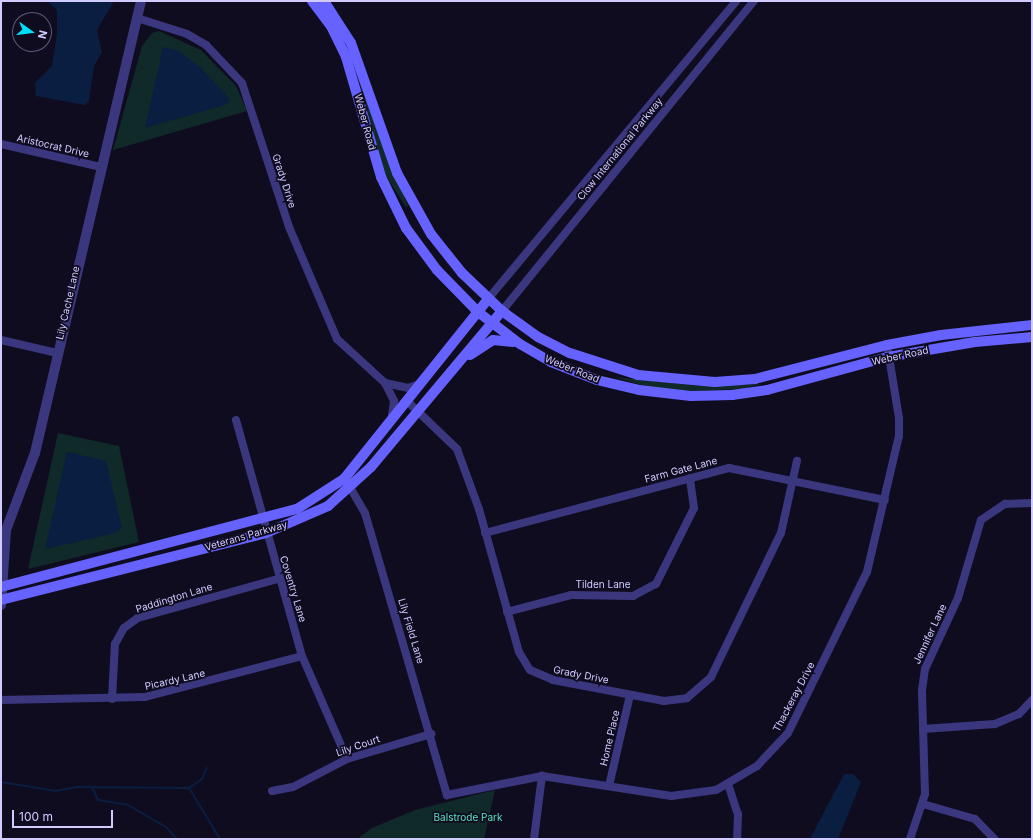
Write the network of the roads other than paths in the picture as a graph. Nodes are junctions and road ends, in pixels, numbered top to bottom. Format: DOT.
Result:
graph roads {
  1 [pos="141,1"];
  2 [pos="312,1"];
  3 [pos="324,1"];
  4 [pos="736,1"];
  5 [pos="754,1"];
  6 [pos="138,18"];
  7 [pos="1,144"];
  8 [pos="101,167"];
  9 [pos="488,299"];
  10 [pos="502,311"];
  11 [pos="478,312"];
  12 [pos="491,323"];
  13 [pos="1032,325"];
  14 [pos="1032,337"];
  15 [pos="1,340"];
  16 [pos="520,344"];
  17 [pos="887,345"];
  18 [pos="57,353"];
  19 [pos="888,357"];
  20 [pos="457,365"];
  21 [pos="385,383"];
  22 [pos="419,384"];
  23 [pos="406,400"];
  24 [pos="420,412"];
  25 [pos="392,416"];
  26 [pos="236,420"];
  27 [pos="797,461"];
  28 [pos="690,478"];
  29 [pos="344,479"];
  30 [pos="793,481"];
  31 [pos="352,487"];
  32 [pos="885,500"];
  33 [pos="1032,503"];
  34 [pos="262,520"];
  35 [pos="266,533"];
  36 [pos="485,533"];
  37 [pos="278,579"];
  38 [pos="2,586"];
  39 [pos="1,600"];
  40 [pos="1,605"];
  41 [pos="507,612"];
  42 [pos="302,656"];
  43 [pos="630,695"];
  44 [pos="112,699"];
  45 [pos="1,700"];
  46 [pos="1032,700"];
  47 [pos="923,729"];
  48 [pos="431,734"];
  49 [pos="347,759"];
  50 [pos="542,776"];
  51 [pos="728,784"];
  52 [pos="609,786"];
  53 [pos="272,791"];
  54 [pos="447,795"];
  55 [pos="923,804"];
  56 [pos="534,839"];
  57 [pos="736,839"];
  58 [pos="910,839"];
  59 [pos="994,839"];
  1 -- 6 [label="street, Lily Cache Lane"];
  2 -- 11 [label="main road, Weber Road"];
  3 -- 9 [label="main road, Weber Road"];
  4 -- 9 [label="street, Clow International Parkway"];
  5 -- 10 [label="street, Clow International Parkway"];
  6 -- 8 [label="street, Lily Cache Lane"];
  6 -- 21 [label="street, Grady Drive"];
  7 -- 8 [label="street, Aristocrat Drive"];
  8 -- 18 [label="street, Lily Cache Lane"];
  9 -- 10 [label="main road, Weber Road"];
  9 -- 11 [label="main road, Veterans Parkway"];
  10 -- 12 [label="main road, Veterans Parkway"];
  10 -- 17 [label="main road, Weber Road"];
  11 -- 12 [label="main road, Weber Road"];
  11 -- 22 [label="main road, Veterans Parkway"];
  12 -- 16 [label="main road, Weber Road"];
  12 -- 20 [label="main road, Veterans Parkway"];
  13 -- 17 [label="main road, Weber Road"];
  14 -- 19 [label="main road, Weber Road"];
  15 -- 18 [label="street"];
  16 -- 19 [label="main road, Weber Road"];
  16 -- 20 [label="main road"];
  17 -- 19 [label="street, Thackeray Drive"];
  18 -- 38 [label="street, Lily Cache Lane"];
  19 -- 32 [label="street, Thackeray Drive"];
  20 -- 24 [label="main road, Veterans Parkway"];
  21 -- 22 [label="street"];
  21 -- 25 [label="street, Grady Drive"];
  22 -- 23 [label="main road, Veterans Parkway"];
  23 -- 24 [label="street, Grady Drive"];
  23 -- 25 [label="main road, Veterans Parkway"];
  24 -- 31 [label="main road, Veterans Parkway"];
  24 -- 36 [label="street, Grady Drive"];
  25 -- 29 [label="main road, Veterans Parkway"];
  26 -- 34 [label="street, Coventry Lane"];
  27 -- 30 [label="street, Grady Drive"];
  28 -- 30 [label="street, Farm Gate Lane"];
  28 -- 36 [label="street, Farm Gate Lane"];
  28 -- 41 [label="street, Tilden Lane"];
  29 -- 31 [label="street, Lily Field Lane"];
  29 -- 34 [label="main road, Veterans Parkway"];
  30 -- 32 [label="street, Farm Gate Lane"];
  30 -- 43 [label="street, Grady Drive"];
  31 -- 35 [label="main road, Veterans Parkway"];
  31 -- 48 [label="street, Lily Field Lane"];
  32 -- 51 [label="street, Thackeray Drive"];
  33 -- 47 [label="street, Jennifer Lane"];
  34 -- 35 [label="street, Coventry Lane"];
  34 -- 38 [label="main road, Veterans Parkway"];
  35 -- 37 [label="street, Coventry Lane"];
  35 -- 39 [label="main road, Veterans Parkway"];
  36 -- 41 [label="street, Grady Drive"];
  37 -- 42 [label="street, Coventry Lane"];
  37 -- 44 [label="street, Paddington Lane"];
  38 -- 39 [label="street, Lily Cache Lane"];
  39 -- 40 [label="street, Lily Cache Lane"];
  41 -- 43 [label="street, Grady Drive"];
  42 -- 44 [label="street, Picardy Lane"];
  42 -- 49 [label="street, Coventry Lane"];
  43 -- 52 [label="street, Home Place"];
  44 -- 45 [label="street, Picardy Lane"];
  46 -- 47 [label="street"];
  47 -- 55 [label="street, Jennifer Lane"];
  48 -- 49 [label="street, Lily Court"];
  48 -- 54 [label="street, Lily Field Lane"];
  49 -- 53 [label="street, Lily Court"];
  50 -- 52 [label="street, Thackeray Drive"];
  50 -- 54 [label="street, Thackeray Drive"];
  50 -- 56 [label="street"];
  51 -- 52 [label="street, Thackeray Drive"];
  51 -- 57 [label="street"];
  55 -- 58 [label="street, Jennifer Lane"];
  55 -- 59 [label="street"];
}
